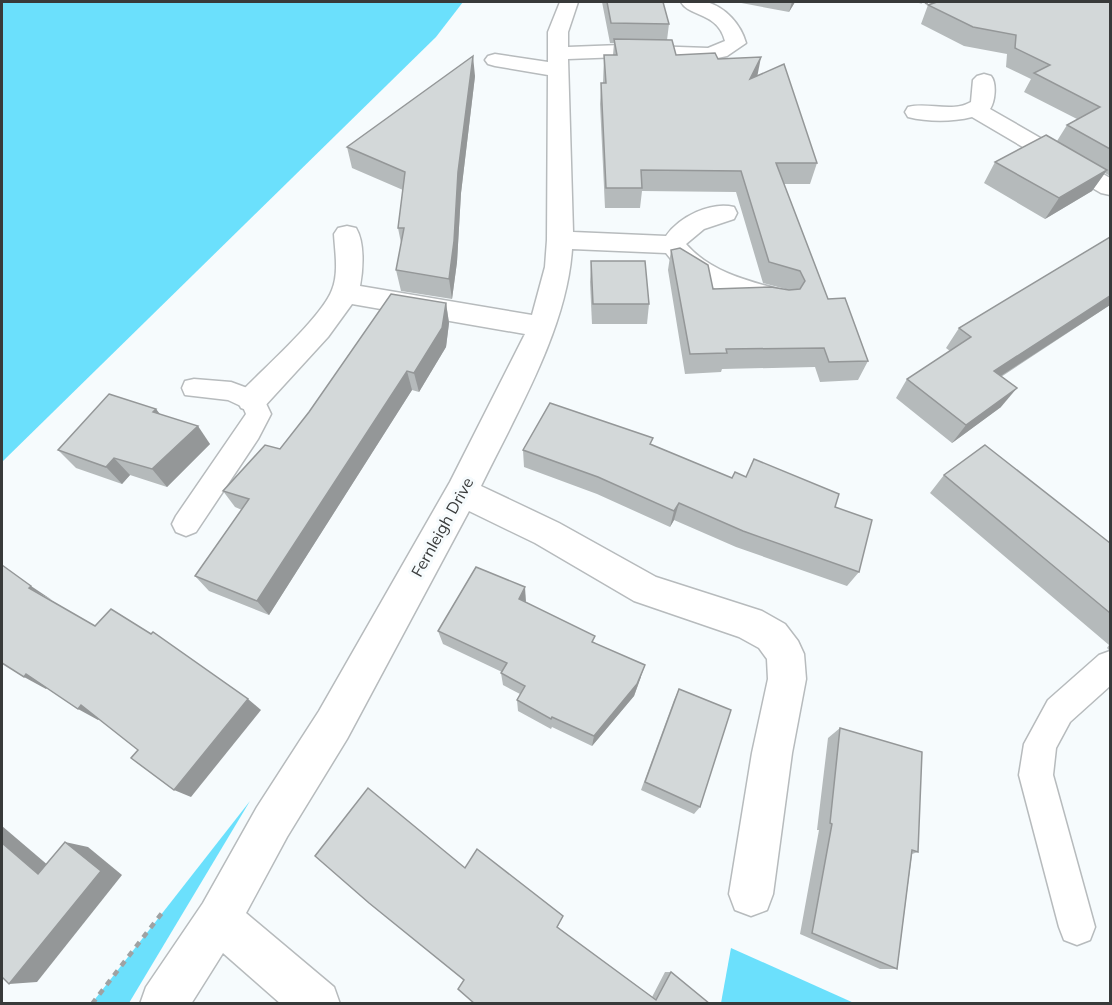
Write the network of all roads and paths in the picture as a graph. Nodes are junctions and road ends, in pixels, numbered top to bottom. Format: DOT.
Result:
graph roads {
  1 [pos="569,2"];
  2 [pos="690,2"];
  3 [pos="919,2"];
  4 [pos="940,6"];
  5 [pos="495,60"];
  6 [pos="558,62"];
  7 [pos="984,80"];
  8 [pos="975,110"];
  9 [pos="916,112"];
  10 [pos="1110,188"];
  11 [pos="725,213"];
  12 [pos="347,234"];
  13 [pos="560,240"];
  14 [pos="673,245"];
  15 [pos="345,293"];
  16 [pos="782,300"];
  17 [pos="543,327"];
  18 [pos="194,388"];
  19 [pos="252,400"];
  20 [pos="462,492"];
  21 [pos="186,524"];
  22 [pos="1110,666"];
  23 [pos="751,894"];
  24 [pos="219,919"];
  25 [pos="1077,927"];
  26 [pos="163,1004"];
  27 [pos="317,1004"];
  1 -- 6 [label="street, Fernleigh Drive"];
  2 -- 6 [label="street"];
  3 -- 4 [label="path"];
  5 -- 6 [label="street"];
  6 -- 13 [label="street, Fernleigh Drive"];
  7 -- 8 [label="street"];
  8 -- 9 [label="street"];
  8 -- 10 [label="street"];
  11 -- 14 [label="street"];
  12 -- 15 [label="street"];
  13 -- 14 [label="street"];
  13 -- 17 [label="street, Fernleigh Drive"];
  14 -- 16 [label="street"];
  15 -- 17 [label="street"];
  15 -- 19 [label="street"];
  17 -- 20 [label="street, Fernleigh Drive"];
  18 -- 19 [label="lane"];
  19 -- 21 [label="lane"];
  20 -- 23 [label="street"];
  20 -- 24 [label="street, Fernleigh Drive"];
  22 -- 25 [label="lane"];
  24 -- 26 [label="street, Fernleigh Drive"];
  24 -- 27 [label="street"];
}
